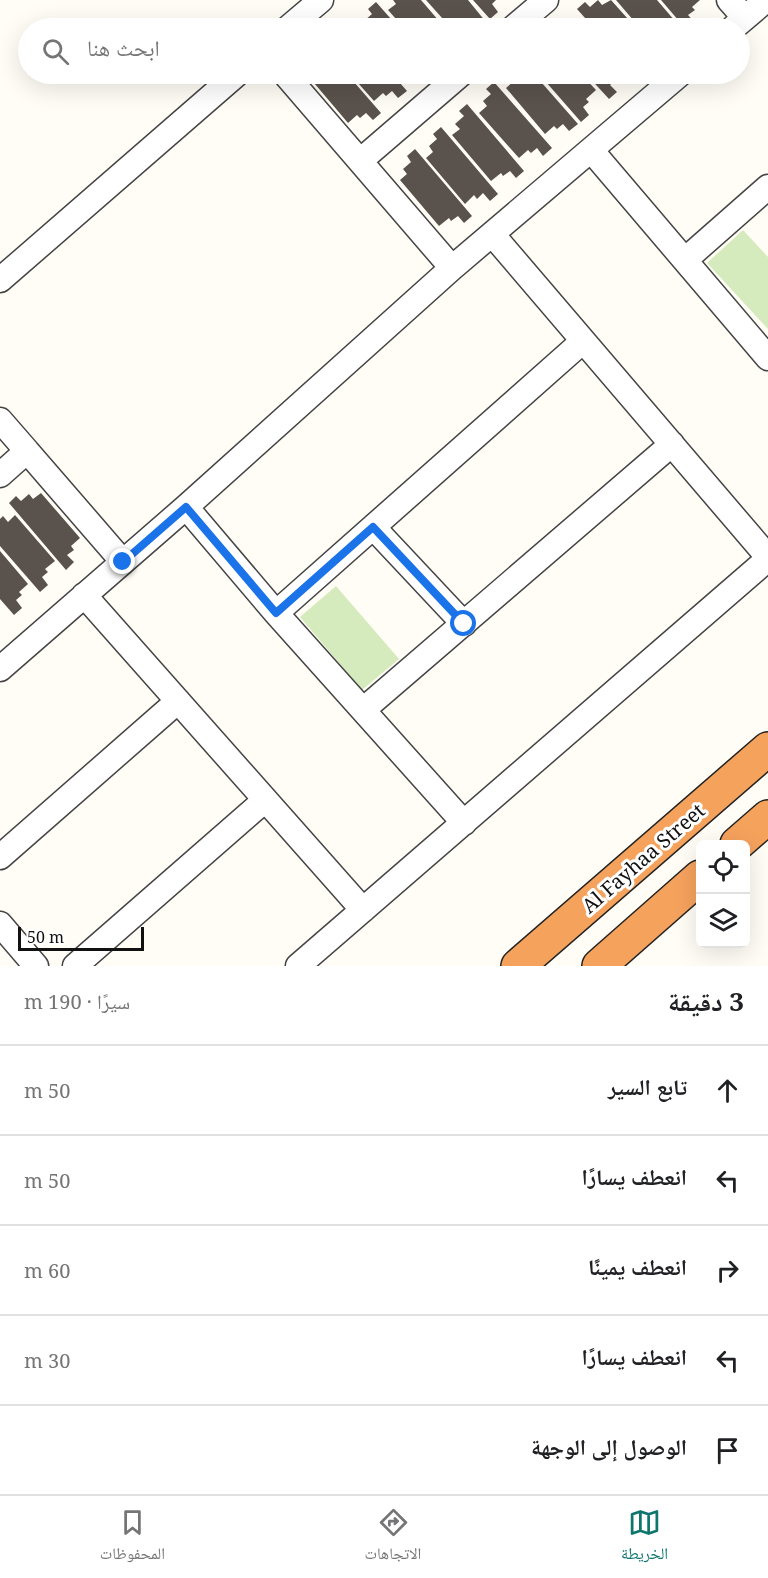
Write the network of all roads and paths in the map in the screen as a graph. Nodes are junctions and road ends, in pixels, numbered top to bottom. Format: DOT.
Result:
graph roads {
  1 [pos="321,0"];
  2 [pos="546,0"];
  3 [pos="729,0"];
  4 [pos="766,0"];
  5 [pos="300,18"];
  6 [pos="525,18"];
  7 [pos="737,18"];
  8 [pos="745,18"];
  9 [pos="225,84"];
  10 [pos="294,84"];
  11 [pos="449,84"];
  12 [pos="668,84"];
  13 [pos="591,150"];
  14 [pos="360,161"];
  15 [pos="768,187"];
  16 [pos="492,234"];
  17 [pos="685,260"];
  18 [pos="452,268"];
  19 [pos="0,280"];
  20 [pos="584,341"];
  21 [pos="768,358"];
  22 [pos="0,420"];
  23 [pos="672,444"];
  24 [pos="27,451"];
  25 [pos="0,475"];
  26 [pos="186,507"];
  27 [pos="373,527"];
  28 [pos="768,558"];
  29 [pos="123,562"];
  30 [pos="84,595"];
  31 [pos="276,613"];
  32 [pos="464,624"];
  33 [pos="0,669"];
  34 [pos="178,701"];
  35 [pos="363,710"];
  36 [pos="768,749"];
  37 [pos="265,800"];
  38 [pos="768,817"];
  39 [pos="464,823"];
  40 [pos="742,840"];
  41 [pos="0,856"];
  42 [pos="696,880"];
  43 [pos="363,910"];
  44 [pos="0,924"];
  45 [pos="36,966"];
  46 [pos="75,966"];
  47 [pos="298,966"];
  48 [pos="518,966"];
  49 [pos="599,966"];
  1 -- 5 [label="street"];
  2 -- 6 [label="street"];
  3 -- 7 [label="street"];
  4 -- 8 [label="street"];
  9 -- 19 [label="street"];
  10 -- 14 [label="street"];
  11 -- 14 [label="street"];
  12 -- 13 [label="street"];
  13 -- 16 [label="street"];
  13 -- 17 [label="street"];
  14 -- 18 [label="street"];
  15 -- 17 [label="street"];
  16 -- 18 [label="street"];
  16 -- 20 [label="street"];
  17 -- 21 [label="street"];
  18 -- 26 [label="street"];
  20 -- 23 [label="street"];
  20 -- 27 [label="street"];
  22 -- 24 [label="street"];
  23 -- 28 [label="street"];
  23 -- 32 [label="street"];
  24 -- 25 [label="street"];
  24 -- 29 [label="street"];
  26 -- 29 [label="street"];
  26 -- 31 [label="street"];
  27 -- 31 [label="street"];
  27 -- 32 [label="street"];
  28 -- 39 [label="street"];
  29 -- 30 [label="street"];
  30 -- 33 [label="street"];
  30 -- 34 [label="street"];
  31 -- 35 [label="street"];
  32 -- 35 [label="street"];
  34 -- 37 [label="street"];
  34 -- 41 [label="street"];
  35 -- 39 [label="street"];
  36 -- 48 [label="highway, Al Fayhaa Street"];
  37 -- 43 [label="street"];
  37 -- 46 [label="street"];
  38 -- 40 [label="highway"];
  39 -- 43 [label="street"];
  42 -- 49 [label="highway"];
  43 -- 47 [label="street"];
  44 -- 45 [label="street"];
}
